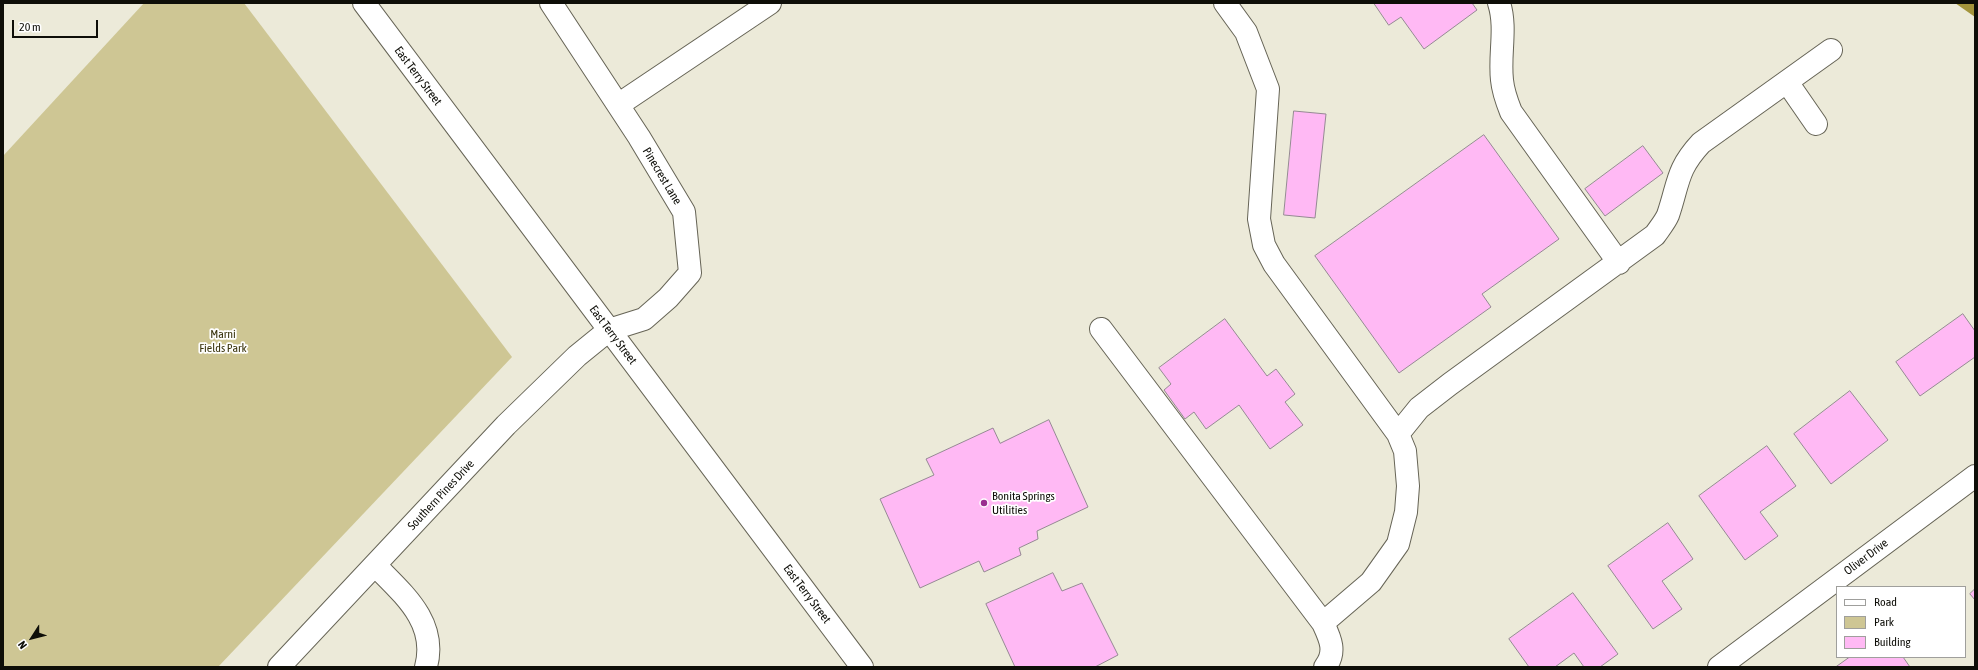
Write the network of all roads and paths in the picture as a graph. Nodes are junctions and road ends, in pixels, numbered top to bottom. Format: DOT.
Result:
graph roads {
  1 [pos="364,3"];
  2 [pos="551,3"];
  3 [pos="770,3"];
  4 [pos="1225,3"];
  5 [pos="1499,3"];
  6 [pos="1831,50"];
  7 [pos="1787,82"];
  8 [pos="618,105"];
  9 [pos="1816,124"];
  10 [pos="1619,263"];
  11 [pos="1101,329"];
  12 [pos="609,330"];
  13 [pos="1398,434"];
  14 [pos="1975,476"];
  15 [pos="375,565"];
  16 [pos="1323,623"];
  17 [pos="1731,664"];
  18 [pos="279,667"];
  19 [pos="426,667"];
  20 [pos="862,667"];
  21 [pos="1324,667"];
  1 -- 12 [label="street, East Terry Street"];
  2 -- 8 [label="street, Pinecrest Lane"];
  3 -- 8 [label="street"];
  4 -- 13 [label="street"];
  5 -- 10 [label="street"];
  6 -- 7 [label="street"];
  7 -- 9 [label="street"];
  7 -- 10 [label="street"];
  8 -- 12 [label="street, Pinecrest Lane"];
  10 -- 13 [label="street"];
  11 -- 16 [label="street"];
  12 -- 15 [label="street, Southern Pines Drive"];
  12 -- 20 [label="street, East Terry Street"];
  13 -- 16 [label="street"];
  14 -- 17 [label="street, Oliver Drive"];
  15 -- 18 [label="street, Southern Pines Drive"];
  15 -- 19 [label="street"];
  16 -- 21 [label="street"];
}
